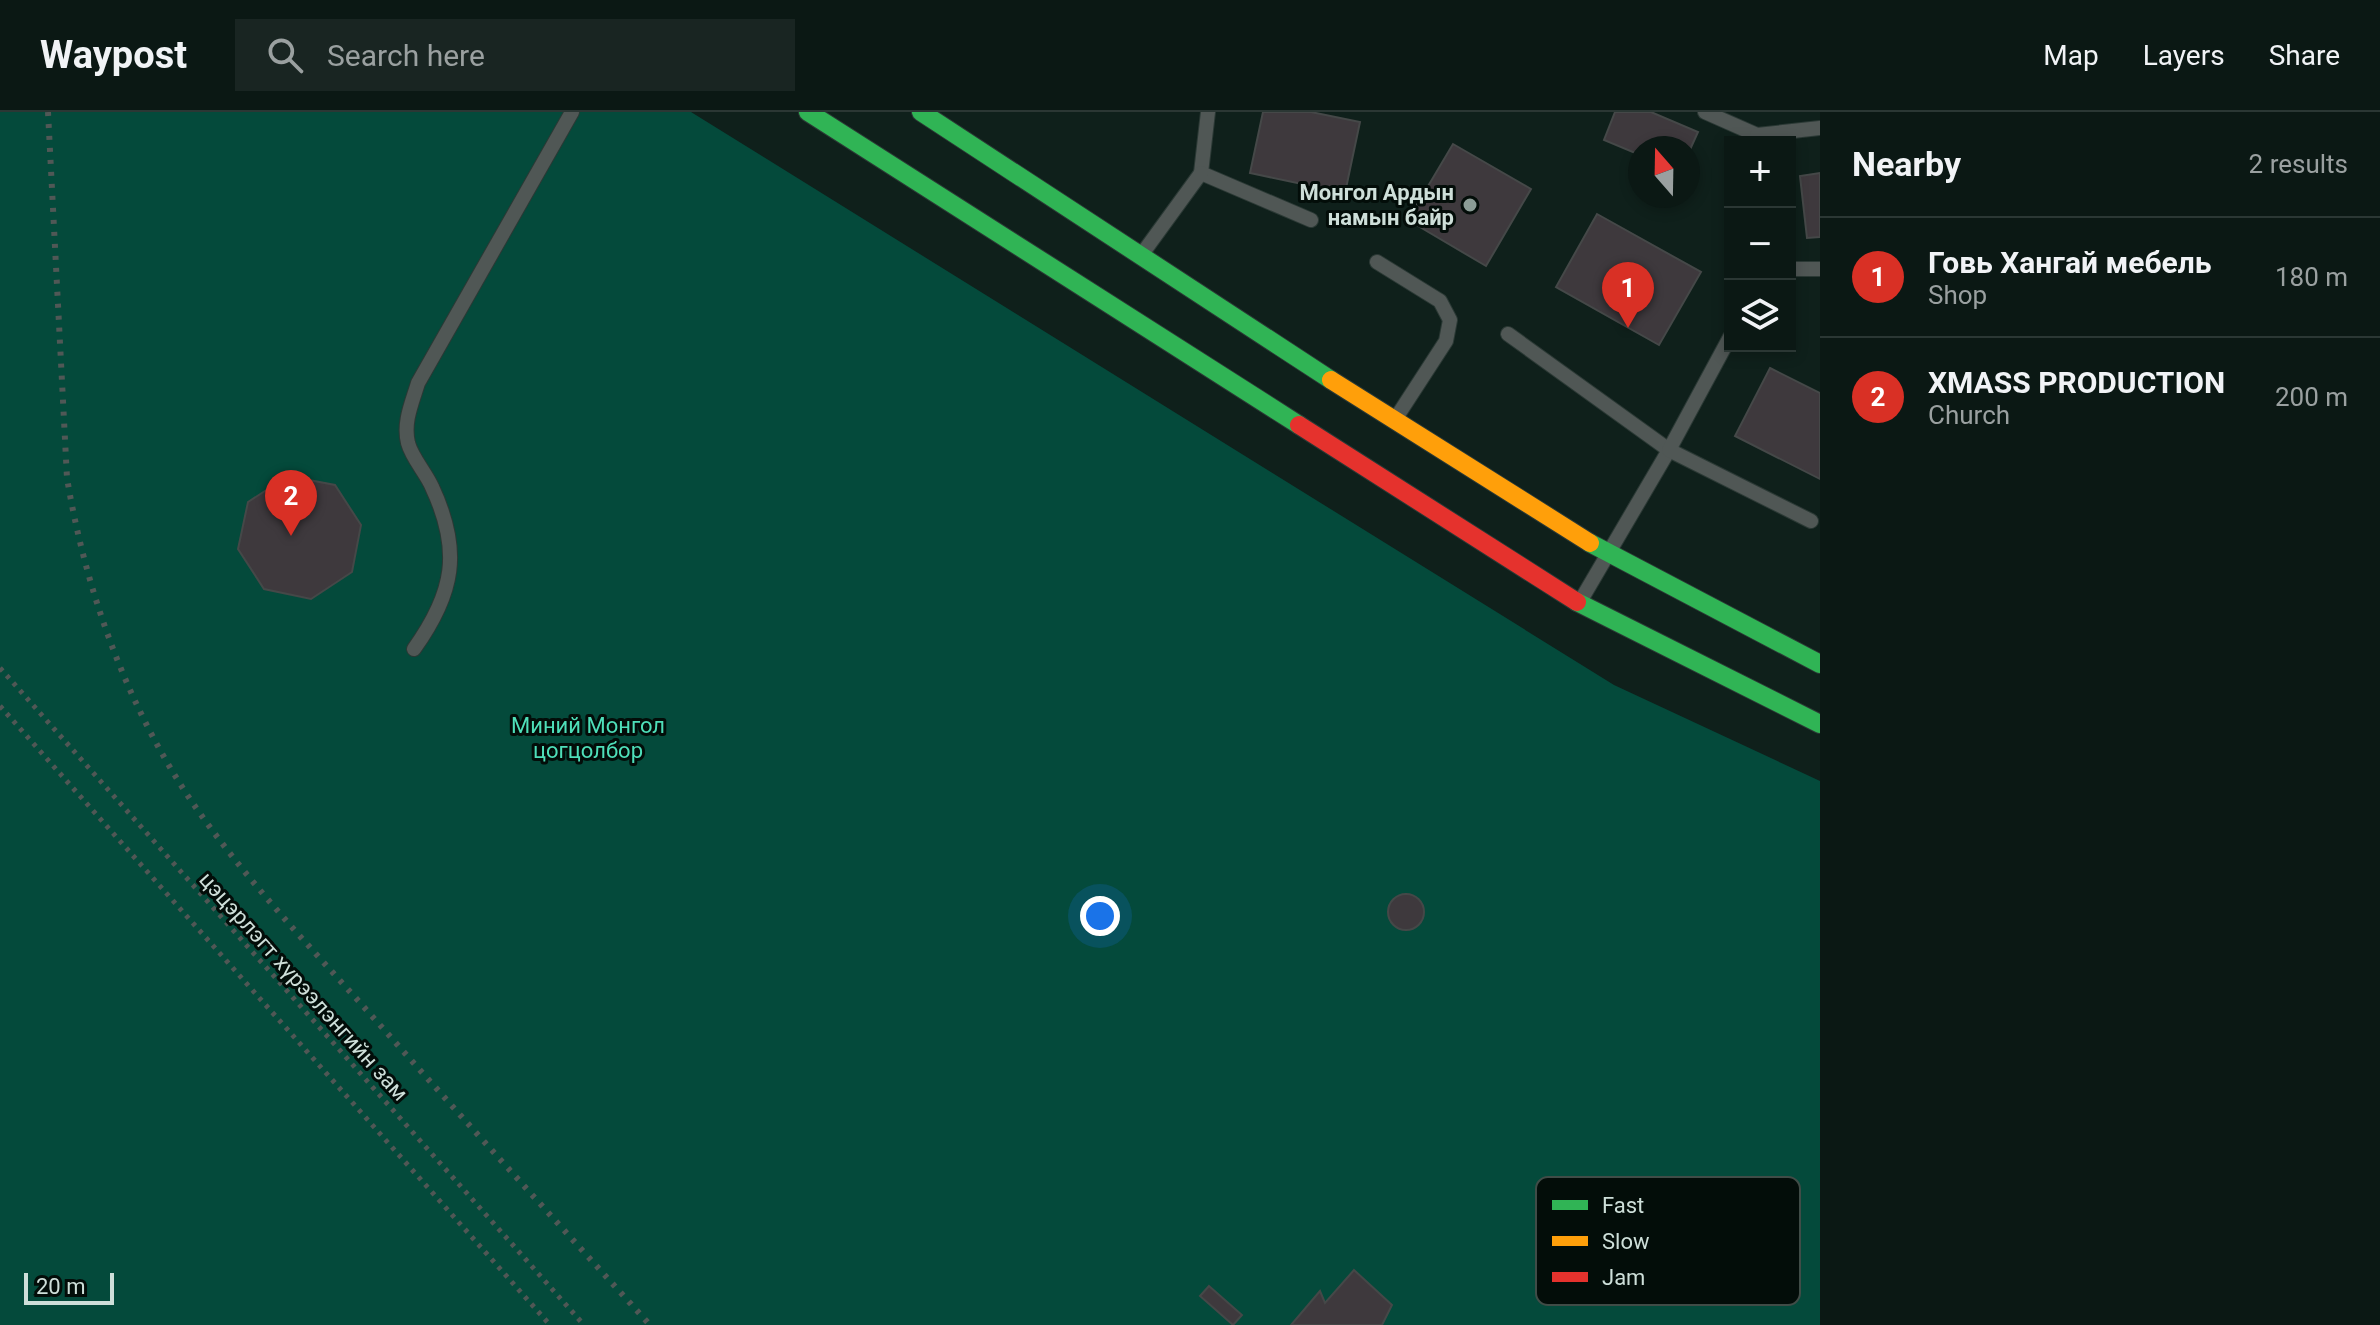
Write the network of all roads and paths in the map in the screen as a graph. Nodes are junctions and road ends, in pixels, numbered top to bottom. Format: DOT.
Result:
graph roads {
  1 [pos="572,112"];
  2 [pos="808,112"];
  3 [pos="921,112"];
  4 [pos="1208,112"];
  5 [pos="1705,112"];
  6 [pos="1820,128"];
  7 [pos="1751,136"];
  8 [pos="1774,136"];
  9 [pos="1201,173"];
  10 [pos="1311,220"];
  11 [pos="1141,255"];
  12 [pos="1377,262"];
  13 [pos="1796,269"];
  14 [pos="1820,269"];
  15 [pos="1508,334"];
  16 [pos="1724,348"];
  17 [pos="1394,421"];
  18 [pos="1669,450"];
  19 [pos="1811,521"];
  20 [pos="1608,554"];
  21 [pos="1579,604"];
  22 [pos="414,649"];
  23 [pos="1820,664"];
  24 [pos="0,668"];
  25 [pos="0,706"];
  26 [pos="1820,724"];
  27 [pos="550,1325"];
  28 [pos="584,1325"];
  1 -- 22 [label="lane"];
  2 -- 21 [label="main road"];
  3 -- 11 [label="main road"];
  4 -- 9 [label="lane"];
  5 -- 7 [label="lane"];
  6 -- 8 [label="lane"];
  9 -- 10 [label="lane"];
  9 -- 11 [label="lane"];
  11 -- 17 [label="main road"];
  12 -- 17 [label="lane"];
  13 -- 14 [label="lane"];
  15 -- 18 [label="lane"];
  16 -- 18 [label="lane"];
  17 -- 20 [label="main road"];
  18 -- 19 [label="lane"];
  18 -- 20 [label="lane"];
  20 -- 21 [label="lane"];
  20 -- 23 [label="main road"];
  21 -- 26 [label="main road"];
  24 -- 28 [label="path, цэцэрлэгт хүрээлэнгийн зам"];
  25 -- 27 [label="path, цэцэрлэгт хүрээлэнгийн зам"];
}
